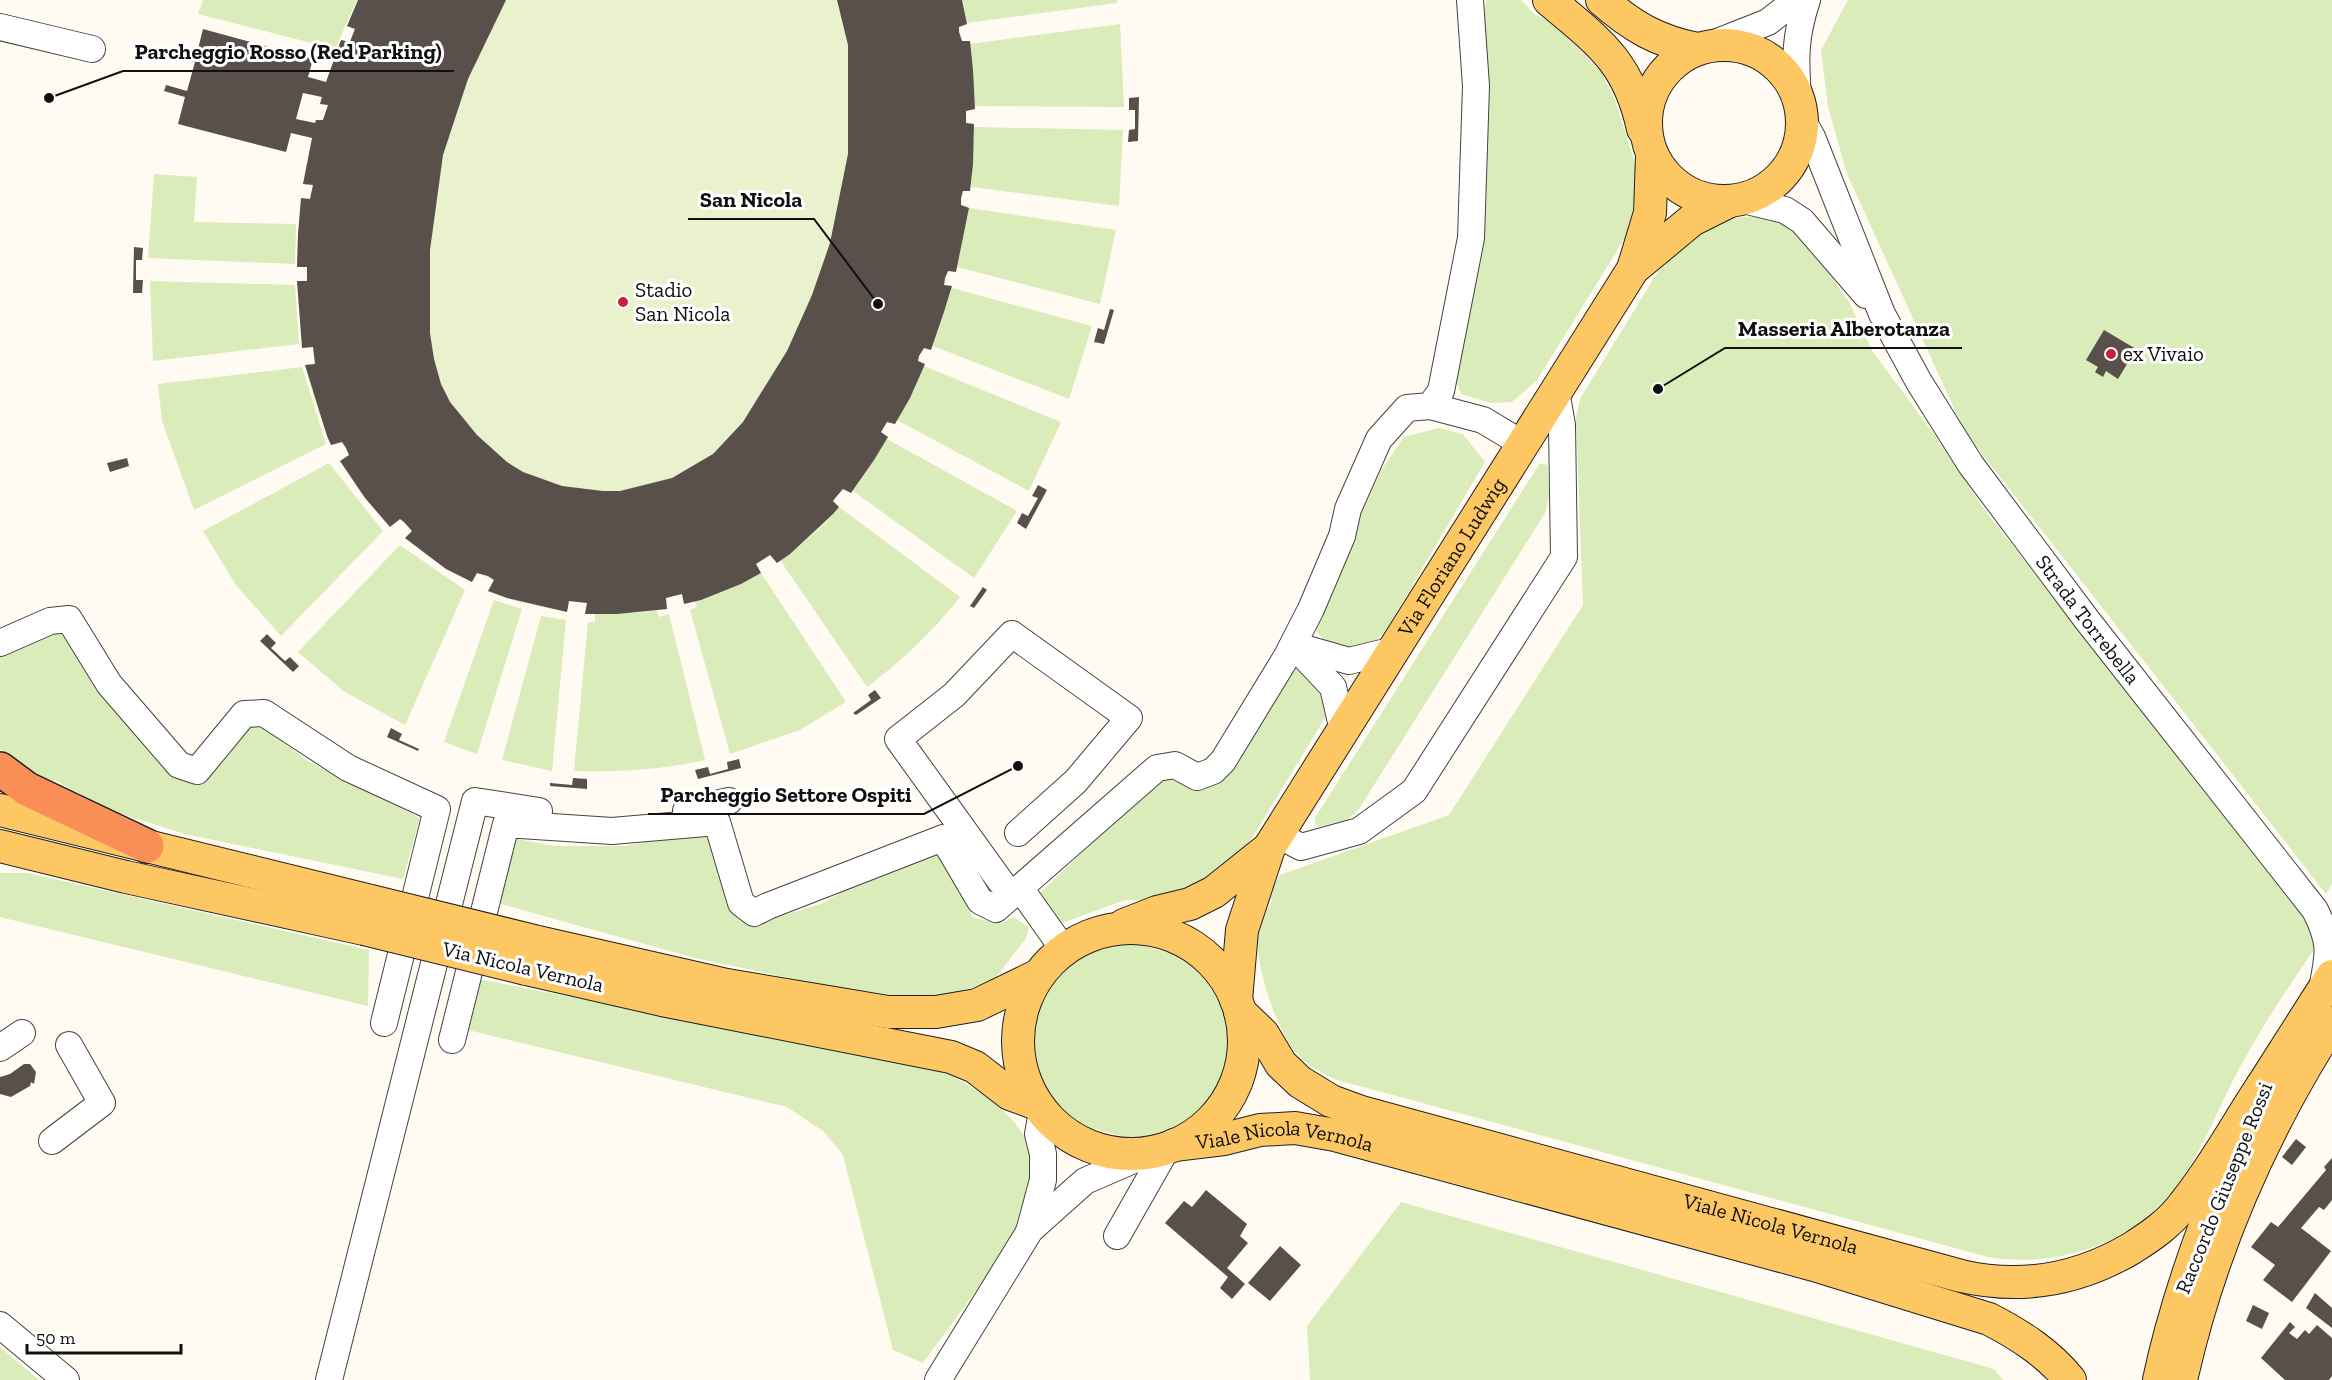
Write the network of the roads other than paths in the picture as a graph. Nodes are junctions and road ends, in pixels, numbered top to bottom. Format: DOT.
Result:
graph roads {
  1 [pos="1470,0"];
  2 [pos="1550,0"];
  3 [pos="1796,0"];
  4 [pos="1807,0"];
  5 [pos="1608,5"];
  6 [pos="0,27"];
  7 [pos="1702,47"];
  8 [pos="92,49"];
  9 [pos="1801,108"];
  10 [pos="1648,147"];
  11 [pos="1736,201"];
  12 [pos="1633,269"];
  13 [pos="1881,314"];
  14 [pos="1556,391"];
  15 [pos="1430,406"];
  16 [pos="1523,444"];
  17 [pos="0,643"];
  18 [pos="1293,645"];
  19 [pos="1394,650"];
  20 [pos="1343,731"];
  21 [pos="0,769"];
  22 [pos="729,801"];
  23 [pos="0,810"];
  24 [pos="1018,832"];
  25 [pos="1274,841"];
  26 [pos="0,846"];
  27 [pos="147,846"];
  28 [pos="0,865"];
  29 [pos="126,877"];
  30 [pos="1016,892"];
  31 [pos="367,915"];
  32 [pos="2324,915"];
  33 [pos="1114,929"];
  34 [pos="1064,950"];
  35 [pos="530,955"];
  36 [pos="1039,975"];
  37 [pos="2327,983"];
  38 [pos="1238,1006"];
  39 [pos="384,1023"];
  40 [pos="2332,1023"];
  41 [pos="22,1033"];
  42 [pos="452,1040"];
  43 [pos="69,1045"];
  44 [pos="0,1048"];
  45 [pos="2262,1086"];
  46 [pos="1040,1108"];
  47 [pos="52,1141"];
  48 [pos="1164,1149"];
  49 [pos="1029,1232"];
  50 [pos="1117,1236"];
  51 [pos="0,1325"];
  52 [pos="66,1380"];
  53 [pos="329,1380"];
  54 [pos="938,1380"];
  55 [pos="2070,1380"];
  56 [pos="2159,1380"];
  57 [pos="2181,1380"];
  1 -- 15 [label="street"];
  2 -- 10 [label="main road"];
  3 -- 7 [label="street"];
  4 -- 9 [label="street"];
  5 -- 7 [label="main road"];
  6 -- 8 [label="street"];
  7 -- 9 [label="main road"];
  7 -- 10 [label="main road"];
  9 -- 11 [label="main road"];
  9 -- 13 [label="street"];
  10 -- 11 [label="main road"];
  10 -- 12 [label="main road"];
  11 -- 12 [label="main road"];
  11 -- 13 [label="street"];
  12 -- 14 [label="main road, Via Floriano Ludwig"];
  13 -- 32 [label="street, Strada Torrebella"];
  14 -- 16 [label="main road, Via Floriano Ludwig"];
  14 -- 25 [label="street"];
  15 -- 16 [label="street"];
  15 -- 18 [label="street"];
  16 -- 19 [label="main road, Via Floriano Ludwig"];
  17 -- 39 [label="street"];
  18 -- 19 [label="street"];
  18 -- 20 [label="street"];
  18 -- 30 [label="street"];
  19 -- 20 [label="main road, Via Floriano Ludwig"];
  20 -- 25 [label="main road, Via Floriano Ludwig"];
  21 -- 27 [label="highway"];
  22 -- 53 [label="street"];
  23 -- 27 [label="main road, Via Nicola Vernola"];
  24 -- 30 [label="street"];
  25 -- 33 [label="main road"];
  25 -- 38 [label="main road"];
  26 -- 29 [label="main road, Via Nicola Vernola"];
  27 -- 31 [label="main road, Via Nicola Vernola"];
  28 -- 29 [label="main road"];
  29 -- 31 [label="main road, Via Nicola Vernola"];
  30 -- 34 [label="street"];
  30 -- 42 [label="street"];
  31 -- 35 [label="main road, Via Nicola Vernola, bridge"];
  32 -- 37 [label="street, Strada Torrebella"];
  33 -- 34 [label="main road"];
  33 -- 38 [label="main road"];
  34 -- 36 [label="main road"];
  35 -- 36 [label="main road, Via Nicola Vernola"];
  35 -- 46 [label="main road, Via Nicola Vernola"];
  36 -- 46 [label="main road"];
  37 -- 45 [label="main road, Raccordo Giuseppe Rossi"];
  38 -- 45 [label="main road, Viale Nicola Vernola"];
  38 -- 48 [label="main road"];
  40 -- 57 [label="main road"];
  41 -- 44 [label="street"];
  43 -- 47 [label="street"];
  45 -- 56 [label="main road, Raccordo Giuseppe Rossi"];
  46 -- 48 [label="main road, Viale Nicola Vernola"];
  46 -- 49 [label="street"];
  48 -- 49 [label="street"];
  48 -- 50 [label="street"];
  48 -- 55 [label="main road, Viale Nicola Vernola"];
  49 -- 54 [label="street"];
  51 -- 52 [label="street"];
}
